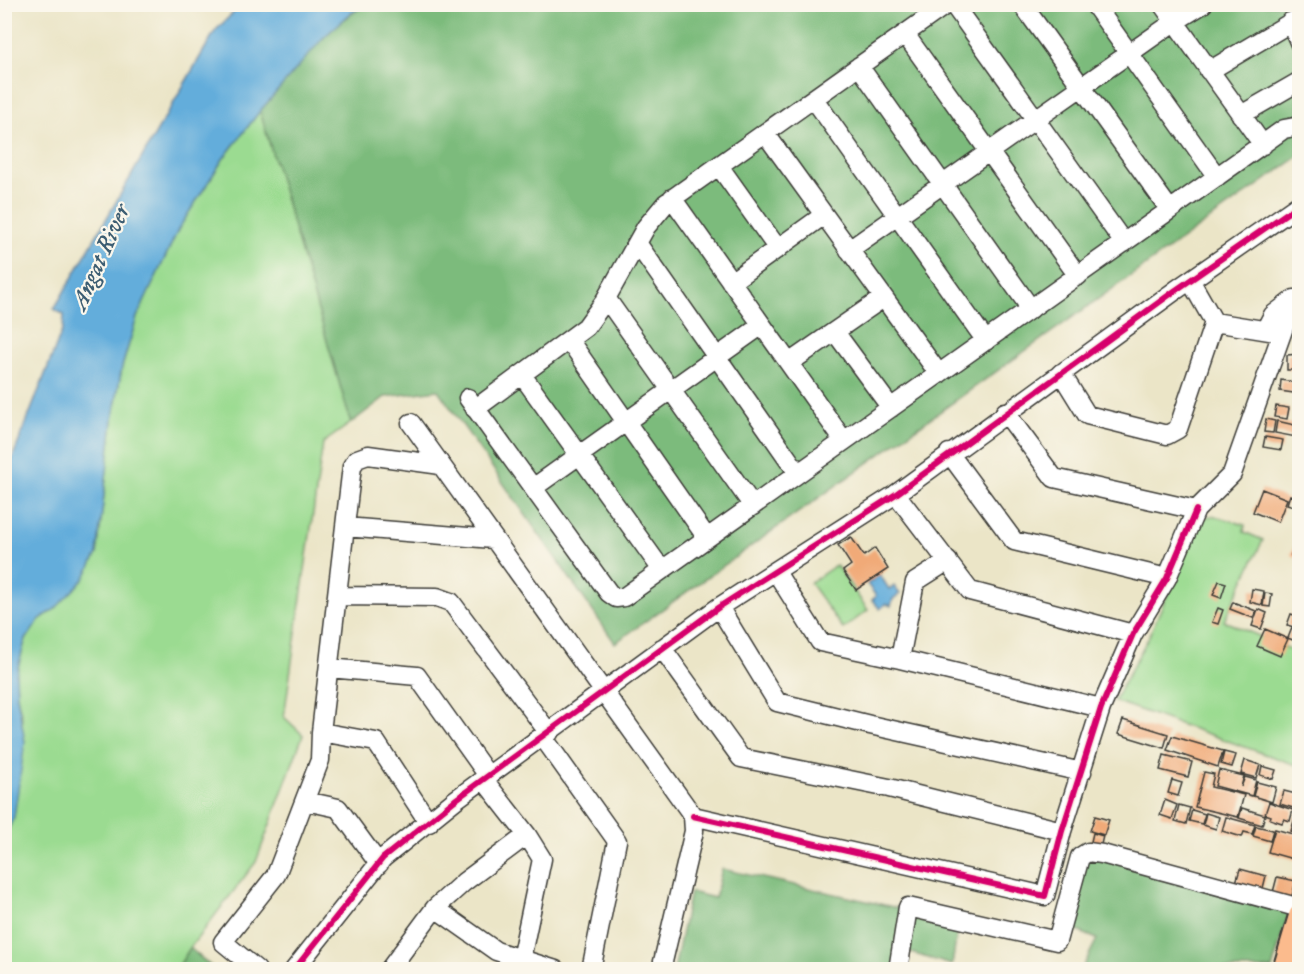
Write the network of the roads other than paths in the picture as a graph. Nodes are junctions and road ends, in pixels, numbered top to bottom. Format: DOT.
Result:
graph roads {
  1 [pos="947,4"];
  2 [pos="953,4"];
  3 [pos="1022,4"];
  4 [pos="1094,4"];
  5 [pos="1162,4"];
  6 [pos="1203,4"];
  7 [pos="1294,20"];
  8 [pos="1174,22"];
  9 [pos="905,34"];
  10 [pos="1299,44"];
  11 [pos="1129,54"];
  12 [pos="860,66"];
  13 [pos="1209,70"];
  14 [pos="1299,81"];
  15 [pos="1082,87"];
  16 [pos="814,99"];
  17 [pos="1241,115"];
  18 [pos="1035,119"];
  19 [pos="1299,126"];
  20 [pos="765,133"];
  21 [pos="1263,145"];
  22 [pos="989,152"];
  23 [pos="719,166"];
  24 [pos="1217,177"];
  25 [pos="943,184"];
  26 [pos="672,198"];
  27 [pos="1299,204"];
  28 [pos="1170,210"];
  29 [pos="824,215"];
  30 [pos="897,216"];
  31 [pos="637,243"];
  32 [pos="1124,243"];
  33 [pos="778,249"];
  34 [pos="849,250"];
  35 [pos="1078,276"];
  36 [pos="1190,280"];
  37 [pos="731,282"];
  38 [pos="606,298"];
  39 [pos="883,298"];
  40 [pos="1031,309"];
  41 [pos="1214,322"];
  42 [pos="762,325"];
  43 [pos="835,332"];
  44 [pos="569,340"];
  45 [pos="986,341"];
  46 [pos="717,357"];
  47 [pos="789,363"];
  48 [pos="1061,373"];
  49 [pos="939,374"];
  50 [pos="522,375"];
  51 [pos="671,390"];
  52 [pos="891,408"];
  53 [pos="1005,412"];
  54 [pos="626,422"];
  55 [pos="411,423"];
  56 [pos="844,441"];
  57 [pos="950,453"];
  58 [pos="579,455"];
  59 [pos="441,465"];
  60 [pos="798,473"];
  61 [pos="533,488"];
  62 [pos="896,494"];
  63 [pos="753,506"];
  64 [pos="1196,510"];
  65 [pos="345,527"];
  66 [pos="707,538"];
  67 [pos="493,539"];
  68 [pos="948,561"];
  69 [pos="662,570"];
  70 [pos="776,572"];
  71 [pos="1167,578"];
  72 [pos="337,596"];
  73 [pos="719,607"];
  74 [pos="1133,634"];
  75 [pos="662,648"];
  76 [pos="900,659"];
  77 [pos="329,668"];
  78 [pos="604,691"];
  79 [pos="1101,708"];
  80 [pos="321,732"];
  81 [pos="546,735"];
  82 [pos="1082,772"];
  83 [pos="486,778"];
  84 [pos="306,801"];
  85 [pos="693,816"];
  86 [pos="429,823"];
  87 [pos="1062,831"];
  88 [pos="527,835"];
  89 [pos="379,864"];
  90 [pos="435,908"];
  91 [pos="1299,908"];
  92 [pos="1299,916"];
  93 [pos="521,959"];
  94 [pos="257,969"];
  95 [pos="294,969"];
  96 [pos="389,969"];
  97 [pos="556,969"];
  98 [pos="591,969"];
  99 [pos="661,969"];
  100 [pos="898,969"];
  101 [pos="1284,969"];
  1 -- 9 [label="street"];
  2 -- 18 [label="street"];
  3 -- 15 [label="street"];
  4 -- 11 [label="street"];
  5 -- 8 [label="street"];
  6 -- 8 [label="street"];
  7 -- 10 [label="street"];
  7 -- 13 [label="street"];
  8 -- 11 [label="street"];
  8 -- 13 [label="street"];
  9 -- 12 [label="street"];
  9 -- 22 [label="street"];
  11 -- 15 [label="street"];
  11 -- 24 [label="street"];
  12 -- 16 [label="street"];
  12 -- 25 [label="street"];
  13 -- 17 [label="street"];
  14 -- 17 [label="street"];
  15 -- 18 [label="street"];
  15 -- 28 [label="street"];
  16 -- 20 [label="street"];
  16 -- 30 [label="street"];
  17 -- 21 [label="street"];
  18 -- 22 [label="street"];
  18 -- 32 [label="street"];
  19 -- 21 [label="street"];
  20 -- 23 [label="street"];
  20 -- 29 [label="street"];
  21 -- 24 [label="street"];
  22 -- 25 [label="street"];
  22 -- 35 [label="street"];
  23 -- 26 [label="street"];
  23 -- 33 [label="street"];
  24 -- 28 [label="street"];
  25 -- 30 [label="street"];
  25 -- 40 [label="street"];
  26 -- 31 [label="street"];
  26 -- 37 [label="street"];
  27 -- 36 [label="street"];
  28 -- 32 [label="street"];
  29 -- 33 [label="street"];
  29 -- 34 [label="street"];
  30 -- 34 [label="street"];
  30 -- 45 [label="street"];
  31 -- 38 [label="street"];
  31 -- 46 [label="street"];
  32 -- 35 [label="street"];
  33 -- 37 [label="street"];
  34 -- 39 [label="street"];
  35 -- 40 [label="street"];
  36 -- 41 [label="street"];
  36 -- 48 [label="street"];
  37 -- 42 [label="street"];
  38 -- 44 [label="street"];
  38 -- 51 [label="street"];
  39 -- 43 [label="street"];
  39 -- 49 [label="street"];
  40 -- 45 [label="street"];
  41 -- 48 [label="street"];
  41 -- 64 [label="street"];
  42 -- 46 [label="street"];
  42 -- 47 [label="street"];
  43 -- 47 [label="street"];
  43 -- 52 [label="street"];
  44 -- 50 [label="street"];
  44 -- 54 [label="street"];
  45 -- 49 [label="street"];
  46 -- 51 [label="street"];
  46 -- 60 [label="street"];
  47 -- 56 [label="street"];
  48 -- 53 [label="street"];
  49 -- 52 [label="street"];
  50 -- 58 [label="street"];
  50 -- 61 [label="street"];
  51 -- 54 [label="street"];
  51 -- 63 [label="street"];
  52 -- 56 [label="street"];
  53 -- 57 [label="street"];
  53 -- 64 [label="street"];
  54 -- 58 [label="street"];
  54 -- 66 [label="street"];
  55 -- 59 [label="street"];
  56 -- 60 [label="street"];
  57 -- 62 [label="street"];
  57 -- 71 [label="street"];
  58 -- 61 [label="street"];
  58 -- 69 [label="street"];
  59 -- 65 [label="street"];
  59 -- 67 [label="street"];
  60 -- 63 [label="street"];
  61 -- 69 [label="street"];
  62 -- 68 [label="street"];
  62 -- 70 [label="street"];
  63 -- 66 [label="street"];
  64 -- 71 [label="street"];
  65 -- 67 [label="street"];
  65 -- 72 [label="street"];
  66 -- 69 [label="street"];
  67 -- 78 [label="street"];
  68 -- 74 [label="street"];
  68 -- 76 [label="street"];
  70 -- 73 [label="street"];
  70 -- 76 [label="street"];
  71 -- 74 [label="street"];
  72 -- 77 [label="street"];
  72 -- 81 [label="street"];
  73 -- 75 [label="street"];
  73 -- 82 [label="street"];
  74 -- 79 [label="street"];
  75 -- 78 [label="street"];
  75 -- 87 [label="street"];
  76 -- 79 [label="street"];
  77 -- 80 [label="street"];
  77 -- 83 [label="street"];
  78 -- 81 [label="street"];
  78 -- 85 [label="street"];
  79 -- 82 [label="street"];
  80 -- 84 [label="street"];
  80 -- 86 [label="street"];
  81 -- 83 [label="street"];
  81 -- 98 [label="street"];
  82 -- 87 [label="street"];
  83 -- 86 [label="street"];
  83 -- 88 [label="street"];
  84 -- 89 [label="street"];
  84 -- 94 [label="street"];
  85 -- 87 [label="street"];
  85 -- 99 [label="street"];
  86 -- 89 [label="street"];
  88 -- 90 [label="street"];
  88 -- 93 [label="street"];
  89 -- 95 [label="street"];
  90 -- 93 [label="street"];
  90 -- 96 [label="street"];
  91 -- 100 [label="street"];
  92 -- 101 [label="main road"];
  93 -- 97 [label="street"];
}
